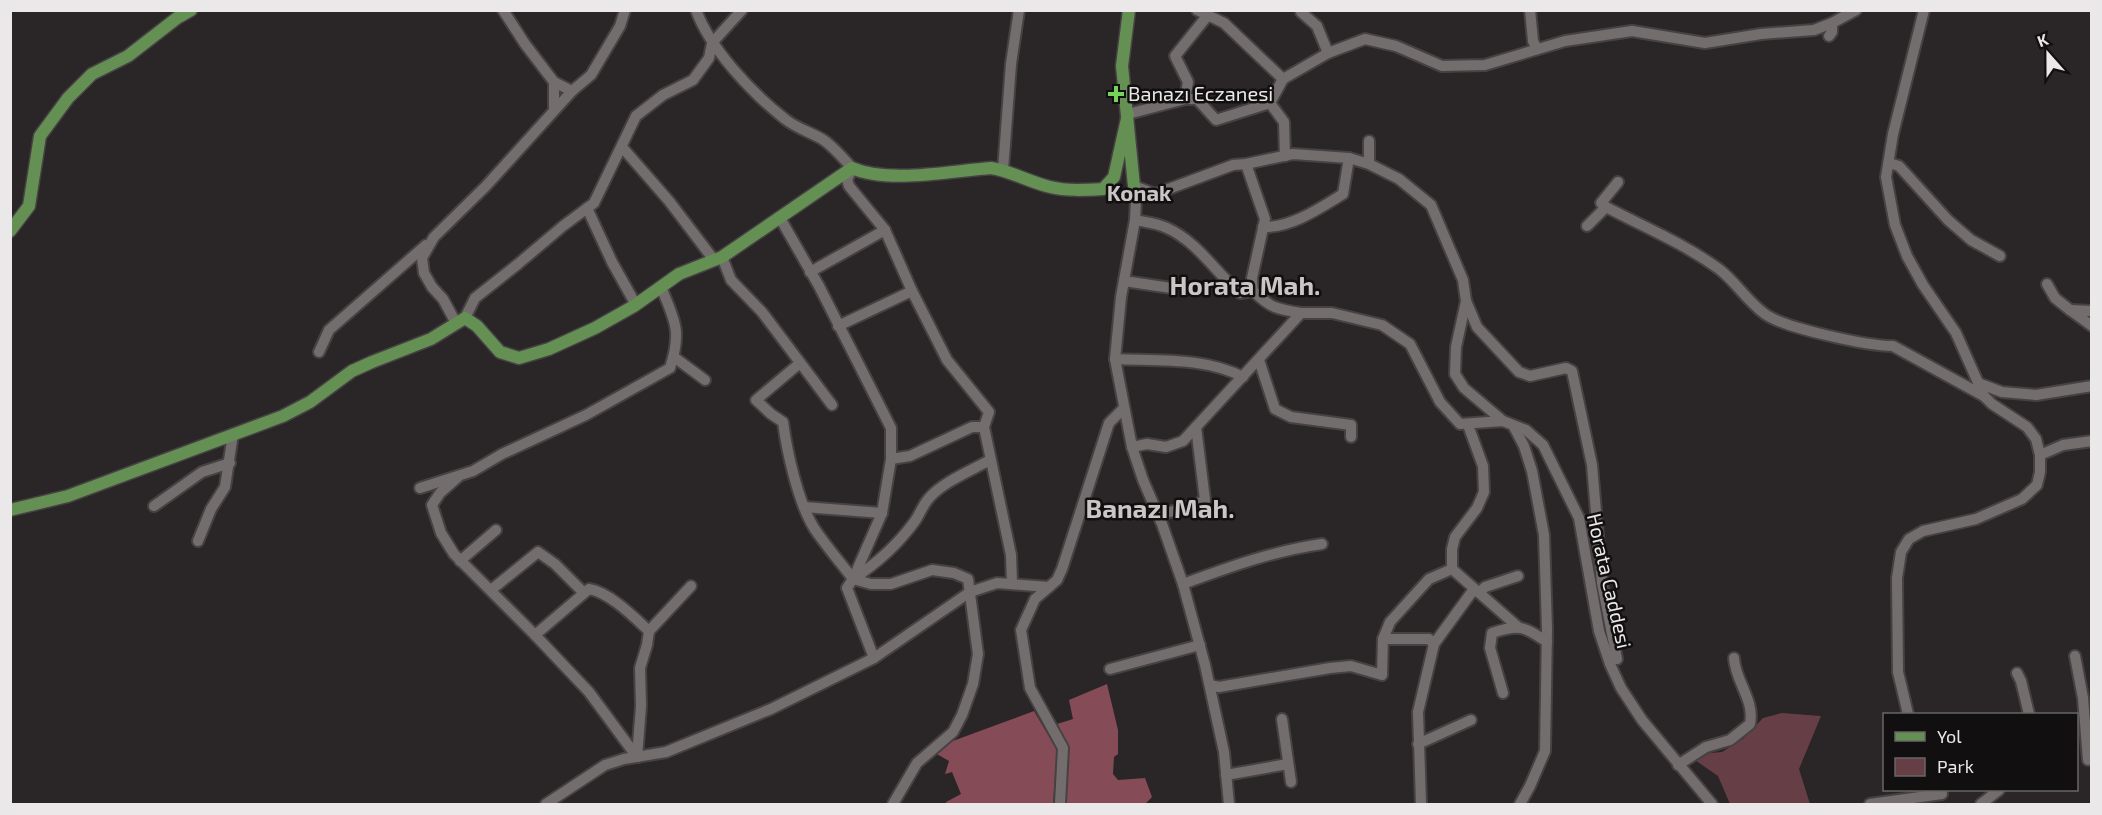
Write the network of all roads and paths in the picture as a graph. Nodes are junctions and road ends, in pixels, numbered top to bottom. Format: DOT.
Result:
graph roads {
  1 [pos="191,10"];
  2 [pos="503,10"];
  3 [pos="625,10"];
  4 [pos="696,10"];
  5 [pos="742,10"];
  6 [pos="1019,10"];
  7 [pos="1129,10"];
  8 [pos="1530,10"];
  9 [pos="1923,10"];
  10 [pos="1301,12"];
  11 [pos="1850,12"];
  12 [pos="1203,13"];
  13 [pos="1832,23"];
  14 [pos="1829,36"];
  15 [pos="712,43"];
  16 [pos="1537,49"];
  17 [pos="1328,52"];
  18 [pos="1283,79"];
  19 [pos="554,82"];
  20 [pos="572,91"];
  21 [pos="1185,99"];
  22 [pos="1270,104"];
  23 [pos="554,110"];
  24 [pos="1128,114"];
  25 [pos="1368,141"];
  26 [pos="621,147"];
  27 [pos="1285,156"];
  28 [pos="1349,158"];
  29 [pos="1889,163"];
  30 [pos="1246,164"];
  31 [pos="1369,164"];
  32 [pos="852,168"];
  33 [pos="1003,170"];
  34 [pos="1618,182"];
  35 [pos="1134,186"];
  36 [pos="1155,194"];
  37 [pos="1136,200"];
  38 [pos="1606,207"];
  39 [pos="587,208"];
  40 [pos="780,218"];
  41 [pos="1135,220"];
  42 [pos="1587,226"];
  43 [pos="1263,227"];
  44 [pos="885,230"];
  45 [pos="10,231"];
  46 [pos="433,239"];
  47 [pos="2000,256"];
  48 [pos="718,258"];
  49 [pos="810,272"];
  50 [pos="1124,281"];
  51 [pos="2047,284"];
  52 [pos="661,286"];
  53 [pos="1170,288"];
  54 [pos="912,291"];
  55 [pos="1253,291"];
  56 [pos="1466,301"];
  57 [pos="636,305"];
  58 [pos="2070,310"];
  59 [pos="2091,311"];
  60 [pos="1301,313"];
  61 [pos="460,321"];
  62 [pos="838,326"];
  63 [pos="2091,326"];
  64 [pos="319,352"];
  65 [pos="674,357"];
  66 [pos="1115,359"];
  67 [pos="1259,360"];
  68 [pos="800,363"];
  69 [pos="1243,377"];
  70 [pos="705,380"];
  71 [pos="1978,383"];
  72 [pos="2091,386"];
  73 [pos="1984,396"];
  74 [pos="832,405"];
  75 [pos="1123,409"];
  76 [pos="1503,421"];
  77 [pos="1468,425"];
  78 [pos="1514,426"];
  79 [pos="984,427"];
  80 [pos="1196,427"];
  81 [pos="233,434"];
  82 [pos="1351,437"];
  83 [pos="2091,441"];
  84 [pos="1132,447"];
  85 [pos="2040,455"];
  86 [pos="891,459"];
  87 [pos="990,460"];
  88 [pos="230,464"];
  89 [pos="458,477"];
  90 [pos="420,488"];
  91 [pos="154,506"];
  92 [pos="804,507"];
  93 [pos="10,510"];
  94 [pos="882,513"];
  95 [pos="1158,515"];
  96 [pos="496,530"];
  97 [pos="198,541"];
  98 [pos="1322,544"];
  99 [pos="460,561"];
  100 [pos="1452,569"];
  101 [pos="1518,576"];
  102 [pos="853,579"];
  103 [pos="1012,583"];
  104 [pos="1183,584"];
  105 [pos="691,586"];
  106 [pos="1049,586"];
  107 [pos="491,590"];
  108 [pos="1476,591"];
  109 [pos="583,592"];
  110 [pos="970,592"];
  111 [pos="1517,627"];
  112 [pos="649,631"];
  113 [pos="535,635"];
  114 [pos="1383,639"];
  115 [pos="1547,642"];
  116 [pos="1434,644"];
  117 [pos="1200,645"];
  118 [pos="2075,656"];
  119 [pos="1734,657"];
  120 [pos="874,658"];
  121 [pos="1617,659"];
  122 [pos="1110,669"];
  123 [pos="2017,673"];
  124 [pos="1210,685"];
  125 [pos="1503,693"];
  126 [pos="1908,713"];
  127 [pos="2029,713"];
  128 [pos="1282,719"];
  129 [pos="1471,720"];
  130 [pos="1418,744"];
  131 [pos="637,757"];
  132 [pos="2090,760"];
  133 [pos="1288,764"];
  134 [pos="1678,765"];
  135 [pos="1226,775"];
  136 [pos="1291,782"];
  137 [pos="1997,791"];
  138 [pos="1941,792"];
  139 [pos="546,804"];
  140 [pos="893,804"];
  141 [pos="1060,804"];
  142 [pos="1229,804"];
  143 [pos="1420,804"];
  144 [pos="1520,804"];
  145 [pos="1712,804"];
  146 [pos="1870,804"];
  147 [pos="1948,804"];
  148 [pos="1981,804"];
  1 -- 45 [label="main road"];
  2 -- 19 [label="street"];
  3 -- 20 [label="street"];
  4 -- 15 [label="street"];
  5 -- 15 [label="street"];
  6 -- 33 [label="street"];
  7 -- 24 [label="main road"];
  8 -- 16 [label="street"];
  9 -- 29 [label="street"];
  10 -- 17 [label="street"];
  11 -- 13 [label="street"];
  12 -- 18 [label="street"];
  12 -- 21 [label="street"];
  13 -- 14 [label="street"];
  13 -- 16 [label="street"];
  15 -- 26 [label="street"];
  15 -- 32 [label="street"];
  16 -- 17 [label="street"];
  17 -- 18 [label="street"];
  18 -- 22 [label="street"];
  19 -- 20 [label="street"];
  19 -- 23 [label="street"];
  20 -- 23 [label="street"];
  21 -- 22 [label="street"];
  21 -- 24 [label="street"];
  22 -- 27 [label="street"];
  23 -- 46 [label="street"];
  24 -- 33 [label="main road"];
  24 -- 35 [label="main road"];
  25 -- 31 [label="street"];
  26 -- 39 [label="street"];
  26 -- 48 [label="street"];
  27 -- 28 [label="street"];
  27 -- 30 [label="street"];
  28 -- 31 [label="street"];
  28 -- 43 [label="street"];
  29 -- 47 [label="street"];
  29 -- 71 [label="street"];
  30 -- 36 [label="street"];
  30 -- 43 [label="street"];
  31 -- 56 [label="street"];
  32 -- 33 [label="main road"];
  32 -- 40 [label="main road"];
  32 -- 44 [label="street"];
  34 -- 38 [label="street"];
  35 -- 36 [label="street"];
  35 -- 37 [label="street"];
  36 -- 37 [label="street"];
  37 -- 41 [label="street"];
  38 -- 42 [label="street"];
  38 -- 73 [label="street"];
  39 -- 57 [label="street"];
  39 -- 61 [label="street"];
  40 -- 48 [label="main road"];
  40 -- 49 [label="street"];
  41 -- 50 [label="street"];
  41 -- 55 [label="street"];
  43 -- 55 [label="street"];
  44 -- 49 [label="street"];
  44 -- 54 [label="street"];
  46 -- 61 [label="street"];
  46 -- 64 [label="street"];
  48 -- 52 [label="main road"];
  48 -- 68 [label="street"];
  49 -- 62 [label="street"];
  50 -- 53 [label="street"];
  50 -- 66 [label="street"];
  51 -- 58 [label="street"];
  52 -- 57 [label="main road"];
  52 -- 65 [label="street"];
  54 -- 62 [label="street"];
  54 -- 79 [label="street"];
  55 -- 60 [label="street"];
  56 -- 76 [label="street, Horata Caddesi"];
  56 -- 121 [label="street"];
  57 -- 61 [label="main road"];
  58 -- 59 [label="street"];
  58 -- 63 [label="street"];
  60 -- 67 [label="street"];
  60 -- 77 [label="street"];
  61 -- 81 [label="main road"];
  62 -- 86 [label="street"];
  65 -- 70 [label="street"];
  65 -- 89 [label="street"];
  66 -- 69 [label="street"];
  66 -- 75 [label="street"];
  67 -- 69 [label="street"];
  67 -- 82 [label="street"];
  68 -- 74 [label="street"];
  68 -- 92 [label="street"];
  69 -- 80 [label="street"];
  71 -- 72 [label="street"];
  71 -- 73 [label="street"];
  73 -- 85 [label="street"];
  75 -- 84 [label="street"];
  75 -- 106 [label="street"];
  76 -- 77 [label="street"];
  76 -- 78 [label="street, Horata Caddesi"];
  77 -- 100 [label="street"];
  78 -- 115 [label="street"];
  78 -- 134 [label="street, Horata Caddesi"];
  79 -- 86 [label="street"];
  79 -- 87 [label="street"];
  80 -- 84 [label="street"];
  80 -- 95 [label="street"];
  81 -- 88 [label="street"];
  81 -- 93 [label="main road"];
  83 -- 85 [label="street"];
  84 -- 95 [label="street"];
  85 -- 126 [label="street"];
  86 -- 94 [label="street"];
  87 -- 102 [label="street"];
  87 -- 103 [label="street"];
  88 -- 91 [label="street"];
  88 -- 97 [label="street"];
  89 -- 90 [label="street"];
  89 -- 99 [label="street"];
  92 -- 94 [label="street"];
  92 -- 102 [label="street"];
  94 -- 102 [label="street"];
  95 -- 104 [label="street"];
  96 -- 99 [label="street"];
  98 -- 104 [label="street"];
  99 -- 107 [label="street"];
  100 -- 108 [label="street"];
  100 -- 114 [label="street"];
  101 -- 108 [label="street"];
  102 -- 110 [label="street"];
  102 -- 120 [label="street"];
  103 -- 106 [label="street"];
  103 -- 110 [label="street"];
  104 -- 117 [label="street"];
  105 -- 112 [label="street"];
  106 -- 141 [label="street"];
  107 -- 109 [label="street"];
  107 -- 113 [label="street"];
  108 -- 111 [label="street"];
  108 -- 116 [label="street"];
  109 -- 112 [label="street"];
  109 -- 113 [label="street"];
  110 -- 120 [label="street"];
  110 -- 140 [label="street"];
  111 -- 115 [label="street"];
  111 -- 125 [label="street"];
  112 -- 131 [label="street"];
  113 -- 131 [label="street"];
  114 -- 116 [label="street"];
  114 -- 124 [label="street"];
  115 -- 144 [label="street"];
  116 -- 130 [label="street"];
  117 -- 122 [label="street"];
  117 -- 124 [label="street"];
  118 -- 132 [label="street"];
  119 -- 134 [label="street"];
  120 -- 131 [label="street"];
  123 -- 127 [label="street"];
  124 -- 135 [label="street"];
  128 -- 133 [label="street"];
  129 -- 130 [label="street"];
  130 -- 143 [label="street"];
  131 -- 139 [label="street"];
  133 -- 135 [label="street"];
  133 -- 136 [label="street"];
  134 -- 145 [label="street, Horata Caddesi"];
  135 -- 142 [label="street"];
  137 -- 148 [label="street"];
  138 -- 146 [label="street"];
  138 -- 147 [label="street"];
}
